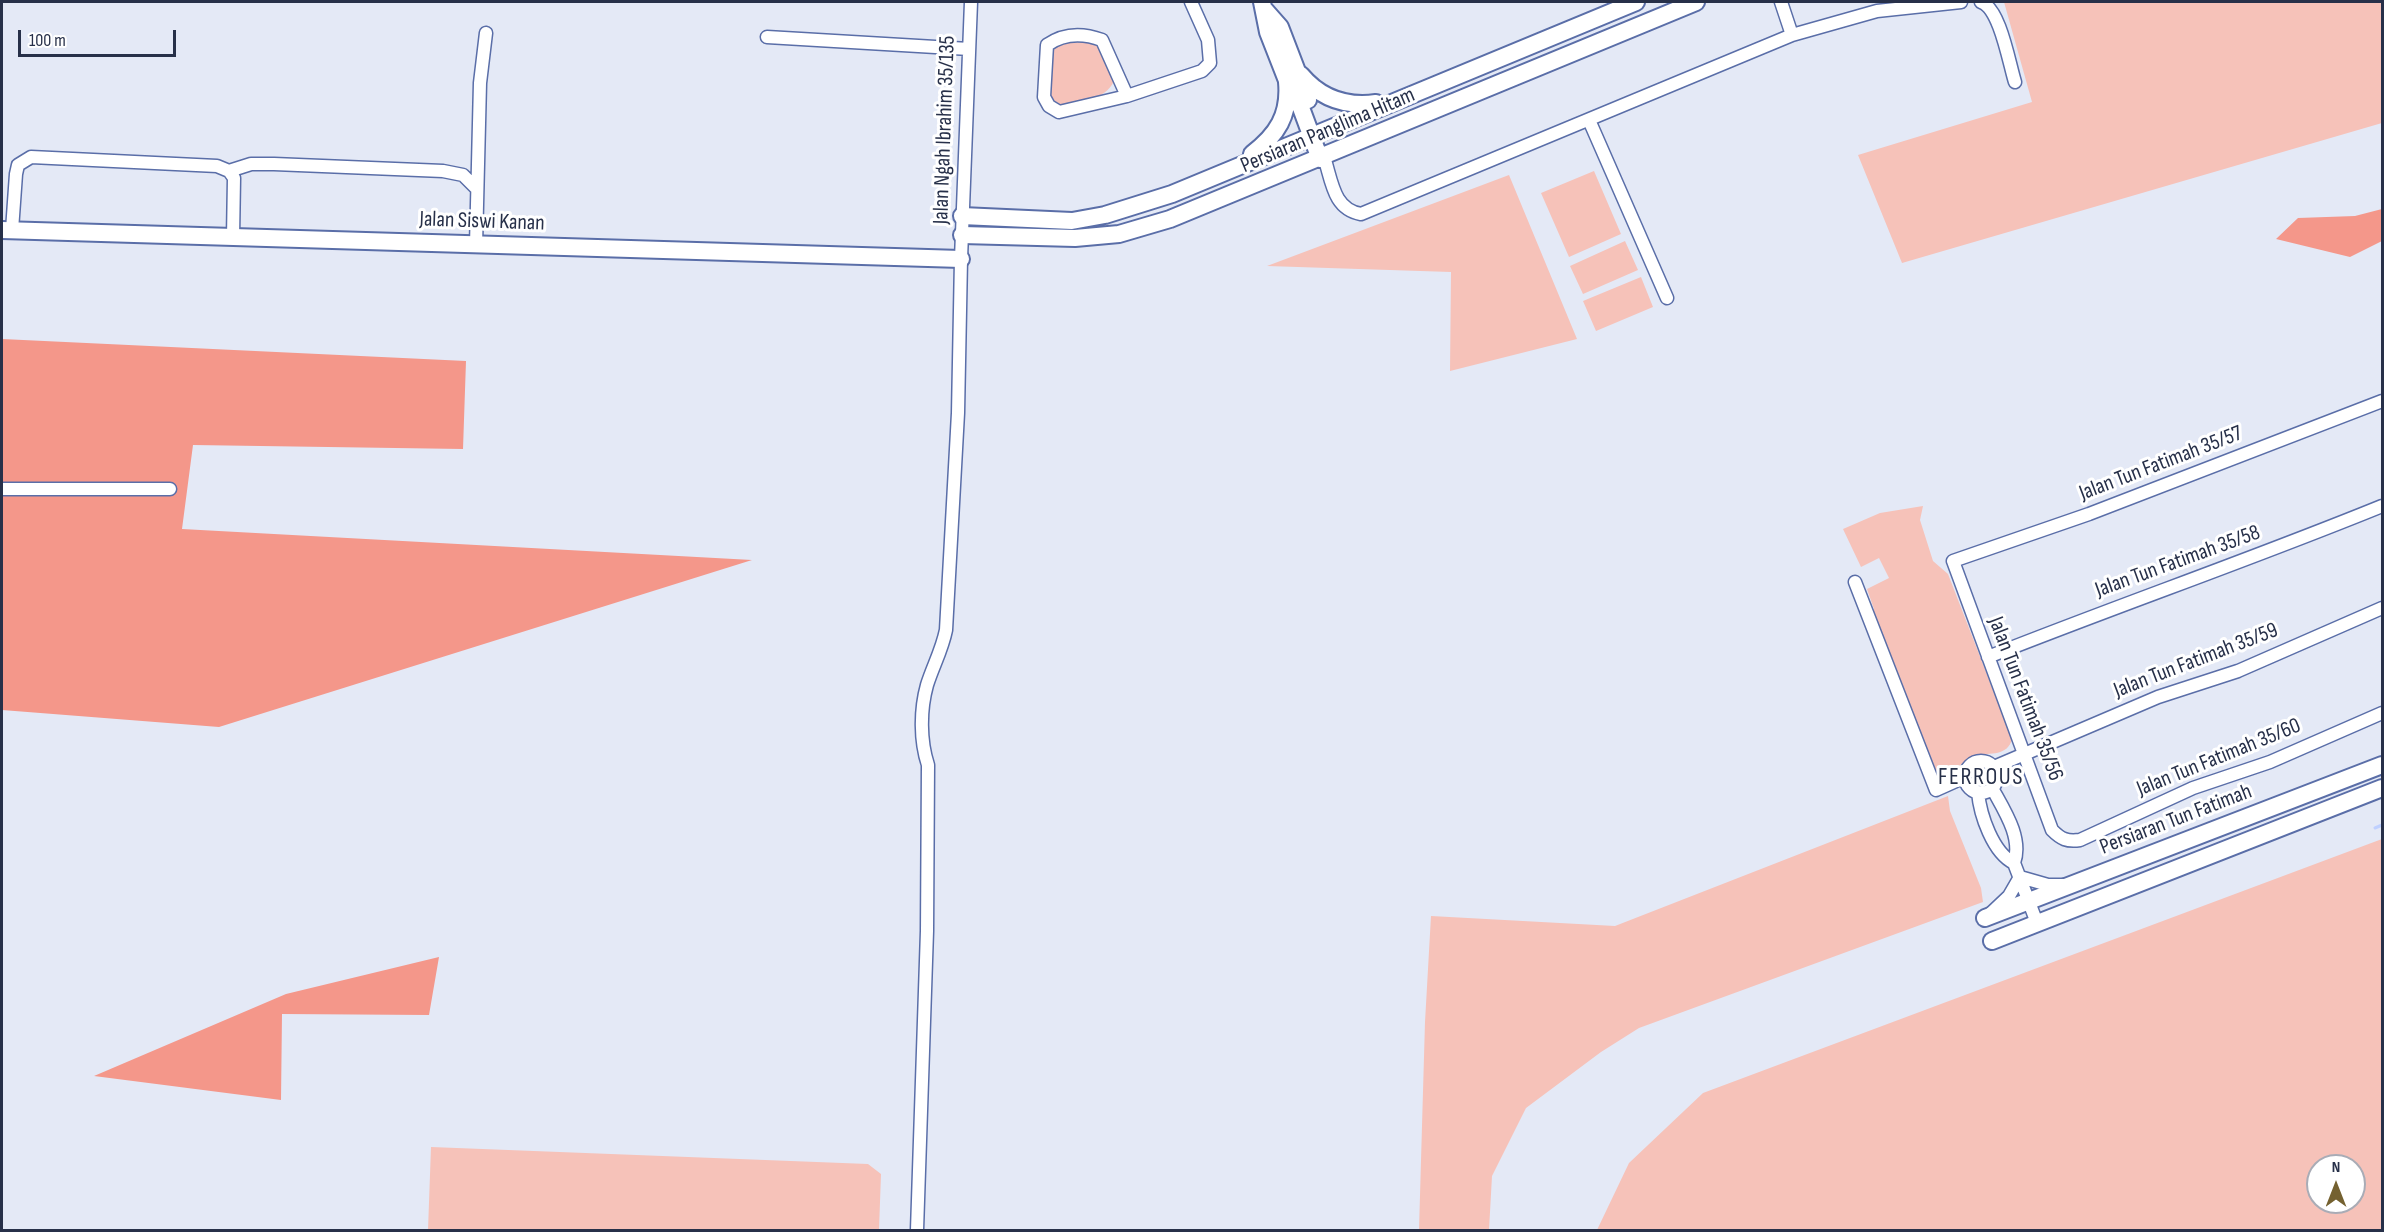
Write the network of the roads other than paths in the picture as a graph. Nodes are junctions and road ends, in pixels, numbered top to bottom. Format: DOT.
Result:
graph roads {
  1 [pos="971,2"];
  2 [pos="1191,2"];
  3 [pos="1636,2"];
  4 [pos="1696,2"];
  5 [pos="1781,2"];
  6 [pos="1962,2"];
  7 [pos="1981,2"];
  8 [pos="1263,5"];
  9 [pos="486,33"];
  10 [pos="1792,35"];
  11 [pos="767,37"];
  12 [pos="969,49"];
  13 [pos="1293,76"];
  14 [pos="2015,82"];
  15 [pos="1127,96"];
  16 [pos="1397,100"];
  17 [pos="1589,120"];
  18 [pos="1316,134"];
  19 [pos="1325,157"];
  20 [pos="1232,169"];
  21 [pos="229,171"];
  22 [pos="477,189"];
  23 [pos="963,216"];
  24 [pos="7,230"];
  25 [pos="962,235"];
  26 [pos="233,237"];
  27 [pos="476,245"];
  28 [pos="961,260"];
  29 [pos="1667,298"];
  30 [pos="2382,401"];
  31 [pos="2,489"];
  32 [pos="170,489"];
  33 [pos="2382,506"];
  34 [pos="1953,561"];
  35 [pos="1856,582"];
  36 [pos="2382,608"];
  37 [pos="1988,657"];
  38 [pos="2382,713"];
  39 [pos="2024,753"];
  40 [pos="2382,765"];
  41 [pos="1994,767"];
  42 [pos="1965,777"];
  43 [pos="1992,788"];
  44 [pos="2382,788"];
  45 [pos="1978,792"];
  46 [pos="2070,842"];
  47 [pos="2014,862"];
  48 [pos="2020,877"];
  49 [pos="2071,885"];
  50 [pos="2029,901"];
  51 [pos="1985,918"];
  52 [pos="2037,923"];
  53 [pos="1992,941"];
  54 [pos="917,1230"];
  1 -- 12 [label="street, Jalan Ngah Ibrahim 35/135"];
  2 -- 15 [label="street"];
  3 -- 16 [label="street, Persiaran Panglima Hitam"];
  4 -- 19 [label="street, Persiaran Panglima Hitam"];
  5 -- 10 [label="street"];
  6 -- 10 [label="street"];
  7 -- 14 [label="street"];
  8 -- 13 [label="street"];
  9 -- 22 [label="street"];
  10 -- 17 [label="street"];
  11 -- 12 [label="street"];
  12 -- 23 [label="street, Jalan Ngah Ibrahim 35/135"];
  13 -- 16 [label="street"];
  13 -- 18 [label="street"];
  13 -- 20 [label="street"];
  15 -- 15 [label="street"];
  16 -- 18 [label="street, Persiaran Panglima Hitam"];
  17 -- 19 [label="street"];
  17 -- 29 [label="street"];
  18 -- 19 [label="street"];
  18 -- 20 [label="street, Persiaran Panglima Hitam"];
  19 -- 25 [label="street, Persiaran Panglima Hitam"];
  20 -- 23 [label="street, Persiaran Panglima Hitam"];
  21 -- 22 [label="street"];
  21 -- 24 [label="street"];
  21 -- 26 [label="street"];
  22 -- 27 [label="street"];
  23 -- 25 [label="street, Jalan Ngah Ibrahim 35/135"];
  24 -- 26 [label="street, Jalan Siswi Kanan"];
  25 -- 28 [label="street, Jalan Ngah Ibrahim 35/135"];
  26 -- 27 [label="street, Jalan Siswi Kanan"];
  27 -- 28 [label="street, Jalan Siswi Kanan"];
  28 -- 54 [label="street, Jalan Ngah Ibrahim 35/135"];
  30 -- 34 [label="street, Jalan Tun Fatimah 35/57"];
  31 -- 32 [label="street"];
  33 -- 37 [label="street, Jalan Tun Fatimah 35/58"];
  34 -- 37 [label="street, Jalan Tun Fatimah 35/56"];
  35 -- 42 [label="street"];
  36 -- 39 [label="street, Jalan Tun Fatimah 35/59"];
  37 -- 39 [label="street, Jalan Tun Fatimah 35/56"];
  38 -- 46 [label="street, Jalan Tun Fatimah 35/60"];
  39 -- 41 [label="street, Jalan Tun Fatimah 35/59"];
  39 -- 46 [label="street, Jalan Tun Fatimah 35/56"];
  40 -- 49 [label="street, Persiaran Tun Fatimah"];
  41 -- 42 [label="street"];
  41 -- 43 [label="street"];
  42 -- 45 [label="street"];
  43 -- 45 [label="street"];
  43 -- 47 [label="street"];
  44 -- 52 [label="street, Persiaran Tun Fatimah"];
  45 -- 47 [label="street"];
  47 -- 48 [label="street"];
  48 -- 49 [label="street"];
  48 -- 50 [label="street"];
  48 -- 51 [label="street"];
  49 -- 50 [label="street, Persiaran Tun Fatimah"];
  50 -- 51 [label="street, Persiaran Tun Fatimah"];
  50 -- 52 [label="street"];
  52 -- 53 [label="street, Persiaran Tun Fatimah"];
}
